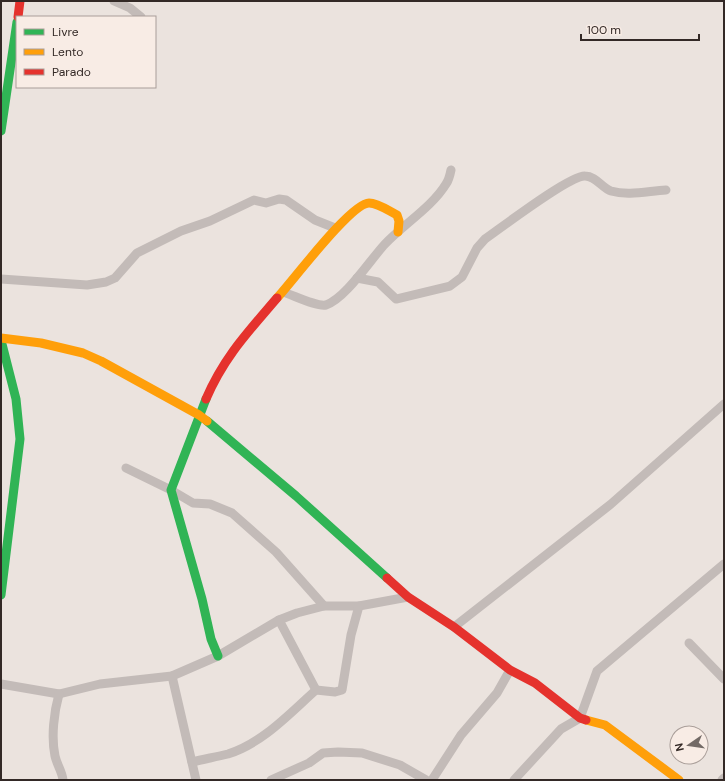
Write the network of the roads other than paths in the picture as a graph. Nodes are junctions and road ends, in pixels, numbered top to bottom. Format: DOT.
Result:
graph roads {
  1 [pos="20,1"];
  2 [pos="114,1"];
  3 [pos="18,16"];
  4 [pos="140,16"];
  5 [pos="16,28"];
  6 [pos="3,101"];
  7 [pos="1,131"];
  8 [pos="451,170"];
  9 [pos="666,190"];
  10 [pos="335,228"];
  11 [pos="398,232"];
  12 [pos="357,278"];
  13 [pos="1,279"];
  14 [pos="282,292"];
  15 [pos="1,339"];
  16 [pos="724,404"];
  17 [pos="199,414"];
  18 [pos="126,468"];
  19 [pos="172,490"];
  20 [pos="724,564"];
  21 [pos="1,594"];
  22 [pos="408,597"];
  23 [pos="324,606"];
  24 [pos="359,606"];
  25 [pos="279,620"];
  26 [pos="454,627"];
  27 [pos="689,643"];
  28 [pos="218,656"];
  29 [pos="510,670"];
  30 [pos="172,676"];
  31 [pos="724,679"];
  32 [pos="1,684"];
  33 [pos="316,690"];
  34 [pos="59,694"];
  35 [pos="580,718"];
  36 [pos="192,762"];
  37 [pos="63,780"];
  38 [pos="196,780"];
  39 [pos="271,780"];
  40 [pos="426,780"];
  41 [pos="432,780"];
  42 [pos="514,780"];
  43 [pos="679,780"];
  1 -- 3 [label="street"];
  2 -- 4 [label="street"];
  5 -- 6 [label="street"];
  6 -- 7 [label="street"];
  8 -- 11 [label="street"];
  9 -- 12 [label="street"];
  10 -- 11 [label="street"];
  10 -- 13 [label="street"];
  10 -- 14 [label="street"];
  11 -- 12 [label="street"];
  12 -- 14 [label="street"];
  14 -- 17 [label="street"];
  15 -- 17 [label="street"];
  15 -- 21 [label="street"];
  16 -- 26 [label="street"];
  17 -- 19 [label="street"];
  17 -- 22 [label="street"];
  18 -- 19 [label="street"];
  19 -- 23 [label="street"];
  19 -- 28 [label="street"];
  20 -- 35 [label="street"];
  22 -- 24 [label="street"];
  22 -- 26 [label="street"];
  23 -- 24 [label="street"];
  23 -- 25 [label="street"];
  24 -- 33 [label="street"];
  25 -- 28 [label="street"];
  25 -- 33 [label="street"];
  26 -- 29 [label="street"];
  27 -- 31 [label="street"];
  28 -- 30 [label="street"];
  29 -- 35 [label="street"];
  29 -- 41 [label="street"];
  30 -- 34 [label="street"];
  30 -- 36 [label="street"];
  32 -- 34 [label="street"];
  33 -- 36 [label="street"];
  34 -- 37 [label="street"];
  35 -- 42 [label="street"];
  35 -- 43 [label="street"];
  36 -- 38 [label="street"];
  39 -- 40 [label="street"];
}
